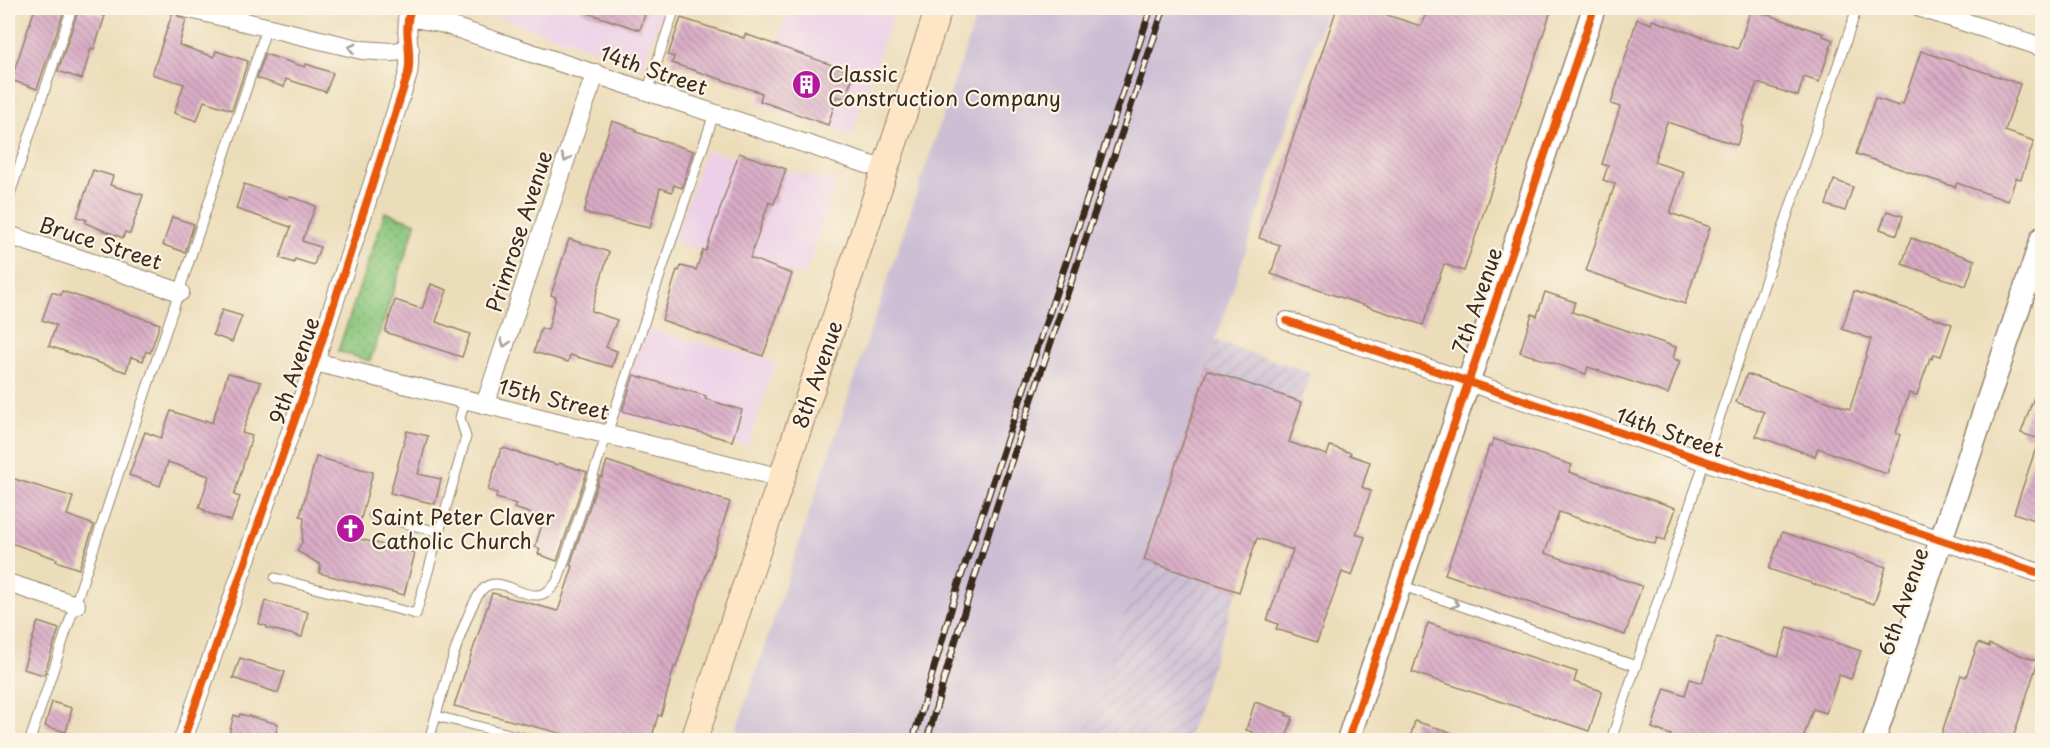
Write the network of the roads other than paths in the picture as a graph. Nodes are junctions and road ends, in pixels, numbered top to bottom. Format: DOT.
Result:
graph roads {
  1 [pos="72,8"];
  2 [pos="186,8"];
  3 [pos="675,8"];
  4 [pos="939,8"];
  5 [pos="1594,8"];
  6 [pos="1857,8"];
  7 [pos="1921,8"];
  8 [pos="409,13"];
  9 [pos="267,27"];
  10 [pos="2043,47"];
  11 [pos="410,50"];
  12 [pos="596,73"];
  13 [pos="647,92"];
  14 [pos="714,114"];
  15 [pos="885,170"];
  16 [pos="8,200"];
  17 [pos="8,234"];
  18 [pos="2043,238"];
  19 [pos="180,292"];
  20 [pos="1287,321"];
  21 [pos="315,362"];
  22 [pos="1468,381"];
  23 [pos="465,400"];
  24 [pos="485,405"];
  25 [pos="607,434"];
  26 [pos="1704,462"];
  27 [pos="782,478"];
  28 [pos="373,515"];
  29 [pos="439,532"];
  30 [pos="1942,541"];
  31 [pos="2043,574"];
  32 [pos="275,578"];
  33 [pos="8,583"];
  34 [pos="1400,585"];
  35 [pos="76,605"];
  36 [pos="1636,666"];
  37 [pos="436,717"];
  38 [pos="30,741"];
  39 [pos="183,741"];
  40 [pos="429,741"];
  41 [pos="534,741"];
  42 [pos="694,741"];
  43 [pos="1347,741"];
  44 [pos="1611,741"];
  45 [pos="1874,741"];
  1 -- 16 [label="lane"];
  2 -- 9 [label="street"];
  3 -- 13 [label="lane"];
  4 -- 15 [label="main road, 8th Avenue"];
  5 -- 22 [label="street, 7th Avenue"];
  6 -- 26 [label="lane"];
  7 -- 10 [label="street"];
  8 -- 11 [label="street, 9th Avenue"];
  8 -- 12 [label="street, 14th Street"];
  11 -- 9 [label="street, one-way"];
  9 -- 19 [label="lane"];
  11 -- 21 [label="street, 9th Avenue"];
  12 -- 13 [label="street, 14th Street"];
  12 -- 24 [label="street, Primrose Avenue, one-way"];
  13 -- 14 [label="street, 14th Street"];
  14 -- 15 [label="street, 14th Street"];
  14 -- 25 [label="lane"];
  15 -- 27 [label="main road, 8th Avenue"];
  17 -- 19 [label="street, Bruce Street"];
  18 -- 30 [label="street, 6th Avenue"];
  19 -- 35 [label="lane"];
  20 -- 22 [label="street, 14th Street"];
  21 -- 23 [label="street, 15th Street"];
  21 -- 39 [label="street, 9th Avenue"];
  22 -- 26 [label="street, 14th Street"];
  22 -- 34 [label="street, 7th Avenue"];
  23 -- 24 [label="street, 15th Street"];
  23 -- 29 [label="lane"];
  24 -- 25 [label="street, 15th Street"];
  25 -- 27 [label="street, 15th Street"];
  25 -- 37 [label="lane"];
  26 -- 30 [label="street, 14th Street"];
  26 -- 36 [label="lane"];
  27 -- 42 [label="main road, 8th Avenue"];
  28 -- 29 [label="lane"];
  29 -- 32 [label="lane"];
  30 -- 31 [label="street, 14th Street"];
  30 -- 45 [label="street, 6th Avenue"];
  33 -- 35 [label="street"];
  34 -- 36 [label="lane, one-way"];
  34 -- 43 [label="street, 7th Avenue"];
  35 -- 38 [label="lane"];
  36 -- 44 [label="lane"];
  37 -- 40 [label="lane"];
  37 -- 41 [label="lane"];
}
